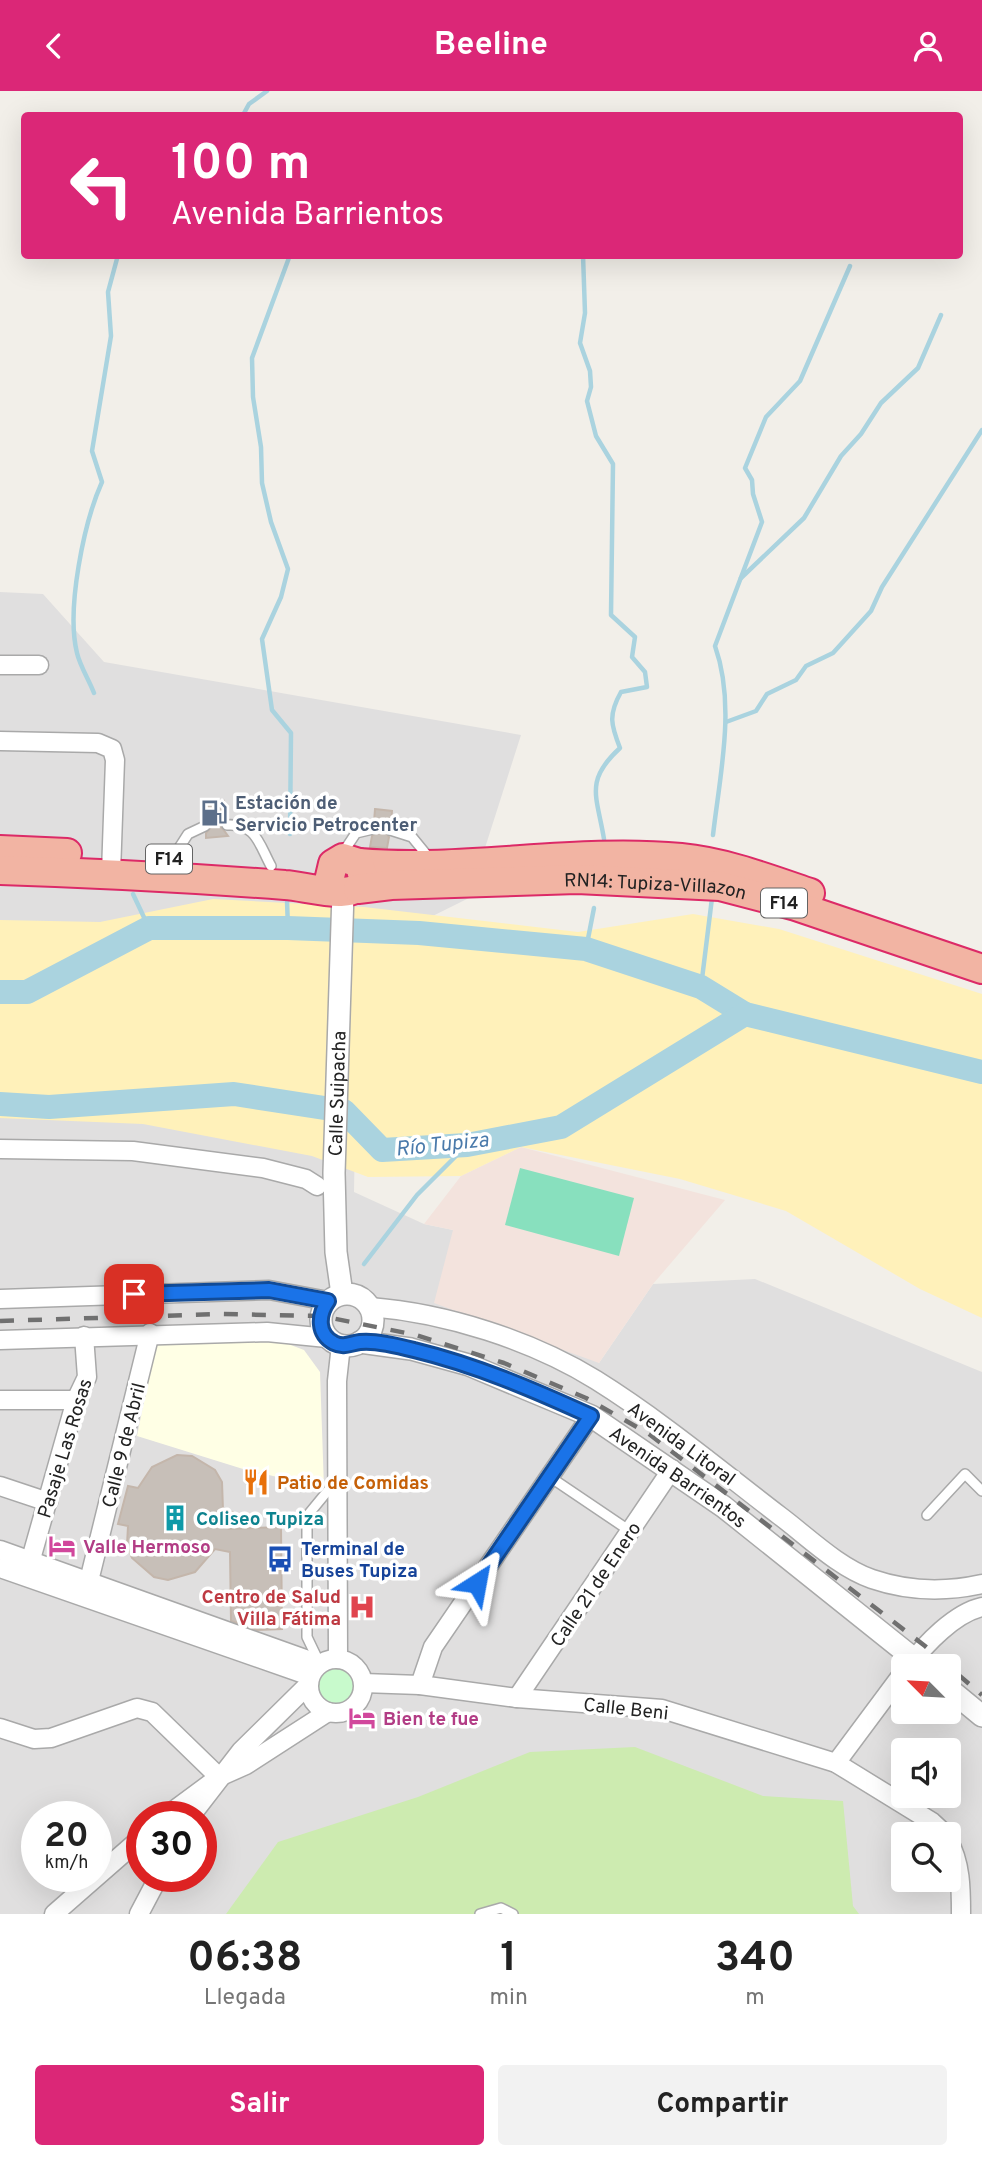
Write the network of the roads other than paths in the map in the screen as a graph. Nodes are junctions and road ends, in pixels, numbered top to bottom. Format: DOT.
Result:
graph roads {
  1 [pos="0,665"];
  2 [pos="39,665"];
  3 [pos="0,741"];
  4 [pos="227,825"];
  5 [pos="205,826"];
  6 [pos="373,829"];
  7 [pos="390,830"];
  8 [pos="0,850"];
  9 [pos="172,859"];
  10 [pos="110,864"];
  11 [pos="436,865"];
  12 [pos="271,866"];
  13 [pos="638,869"];
  14 [pos="0,870"];
  15 [pos="347,879"];
  16 [pos="750,884"];
  17 [pos="982,950"];
  18 [pos="982,969"];
  19 [pos="0,1149"];
  20 [pos="317,1186"];
  21 [pos="335,1297"];
  22 [pos="0,1299"];
  23 [pos="370,1307"];
  24 [pos="150,1333"];
  25 [pos="84,1336"];
  26 [pos="0,1340"];
  27 [pos="343,1342"];
  28 [pos="0,1400"];
  29 [pos="76,1400"];
  30 [pos="591,1416"];
  31 [pos="672,1469"];
  32 [pos="550,1477"];
  33 [pos="338,1478"];
  34 [pos="0,1486"];
  35 [pos="982,1491"];
  36 [pos="48,1502"];
  37 [pos="927,1515"];
  38 [pos="630,1531"];
  39 [pos="0,1550"];
  40 [pos="31,1559"];
  41 [pos="0,1568"];
  42 [pos="982,1584"];
  43 [pos="87,1590"];
  44 [pos="982,1607"];
  45 [pos="897,1654"];
  46 [pos="924,1654"];
  47 [pos="338,1658"];
  48 [pos="313,1675"];
  49 [pos="363,1683"];
  50 [pos="420,1685"];
  51 [pos="891,1693"];
  52 [pos="517,1698"];
  53 [pos="961,1699"];
  54 [pos="328,1712"];
  55 [pos="982,1716"];
  56 [pos="0,1728"];
  57 [pos="836,1763"];
  58 [pos="219,1777"];
  59 [pos="187,1801"];
  60 [pos="202,1801"];
  61 [pos="932,1822"];
  62 [pos="126,1851"];
  63 [pos="151,1892"];
  64 [pos="961,1892"];
  65 [pos="54,1914"];
  66 [pos="139,1914"];
  67 [pos="480,1914"];
  68 [pos="513,1914"];
  69 [pos="961,1914"];
  1 -- 2 [label="street"];
  3 -- 10 [label="street"];
  4 -- 12 [label="lane"];
  5 -- 9 [label="lane"];
  6 -- 15 [label="lane"];
  7 -- 11 [label="lane"];
  8 -- 10 [label="highway, F14"];
  9 -- 10 [label="highway, F14"];
  9 -- 12 [label="highway, F14"];
  10 -- 14 [label="highway, F14"];
  10 -- 15 [label="highway, F14"];
  11 -- 13 [label="highway, RN14: Tupiza-Villazon / F14"];
  11 -- 15 [label="highway, RN14: Tupiza-Villazon / F14"];
  12 -- 15 [label="highway, F14"];
  13 -- 15 [label="highway, RN14: Tupiza-Villazon / F14"];
  13 -- 16 [label="highway, RN14: Tupiza-Villazon / F14"];
  15 -- 21 [label="street, Calle Suipacha"];
  16 -- 17 [label="highway, RN14: Tupiza-Villazon / F14"];
  16 -- 18 [label="highway, RN14: Tupiza-Villazon / F14"];
  19 -- 20 [label="street"];
  21 -- 22 [label="street"];
  21 -- 23 [label="street"];
  21 -- 27 [label="street"];
  23 -- 27 [label="street"];
  23 -- 42 [label="street, Avenida Litoral"];
  24 -- 25 [label="street, Avenida Barrientos"];
  24 -- 27 [label="street, Avenida Barrientos"];
  24 -- 43 [label="street, Calle 9 de Abril"];
  25 -- 26 [label="street, Avenida Barrientos"];
  25 -- 29 [label="street, Pasaje Las Rosas"];
  27 -- 30 [label="street, Avenida Barrientos"];
  27 -- 33 [label="street"];
  28 -- 29 [label="street"];
  29 -- 36 [label="street, Pasaje Las Rosas"];
  30 -- 31 [label="street, Avenida Barrientos"];
  30 -- 32 [label="street"];
  31 -- 38 [label="street, Calle 21 de Enero"];
  31 -- 45 [label="street, Avenida Barrientos"];
  32 -- 38 [label="lane"];
  32 -- 50 [label="street"];
  33 -- 47 [label="street"];
  33 -- 48 [label="lane"];
  34 -- 36 [label="street"];
  35 -- 37 [label="lane"];
  36 -- 40 [label="street, Pasaje Las Rosas"];
  38 -- 52 [label="street, Calle 21 de Enero"];
  39 -- 40 [label="street"];
  40 -- 43 [label="street"];
  41 -- 43 [label="street"];
  43 -- 48 [label="street"];
  44 -- 46 [label="street"];
  47 -- 48 [label="street"];
  47 -- 49 [label="street"];
  48 -- 54 [label="street"];
  48 -- 58 [label="street"];
  49 -- 50 [label="street, Calle Beni"];
  49 -- 54 [label="street"];
  50 -- 52 [label="street, Calle Beni"];
  51 -- 57 [label="street"];
  52 -- 57 [label="street, Calle Beni"];
  53 -- 55 [label="street"];
  54 -- 58 [label="street"];
  56 -- 58 [label="street"];
  57 -- 61 [label="street, Calle Beni"];
  58 -- 59 [label="street"];
  58 -- 60 [label="street"];
  62 -- 65 [label="street"];
  63 -- 66 [label="street"];
  64 -- 69 [label="street"];
  67 -- 68 [label="lane"];
}
